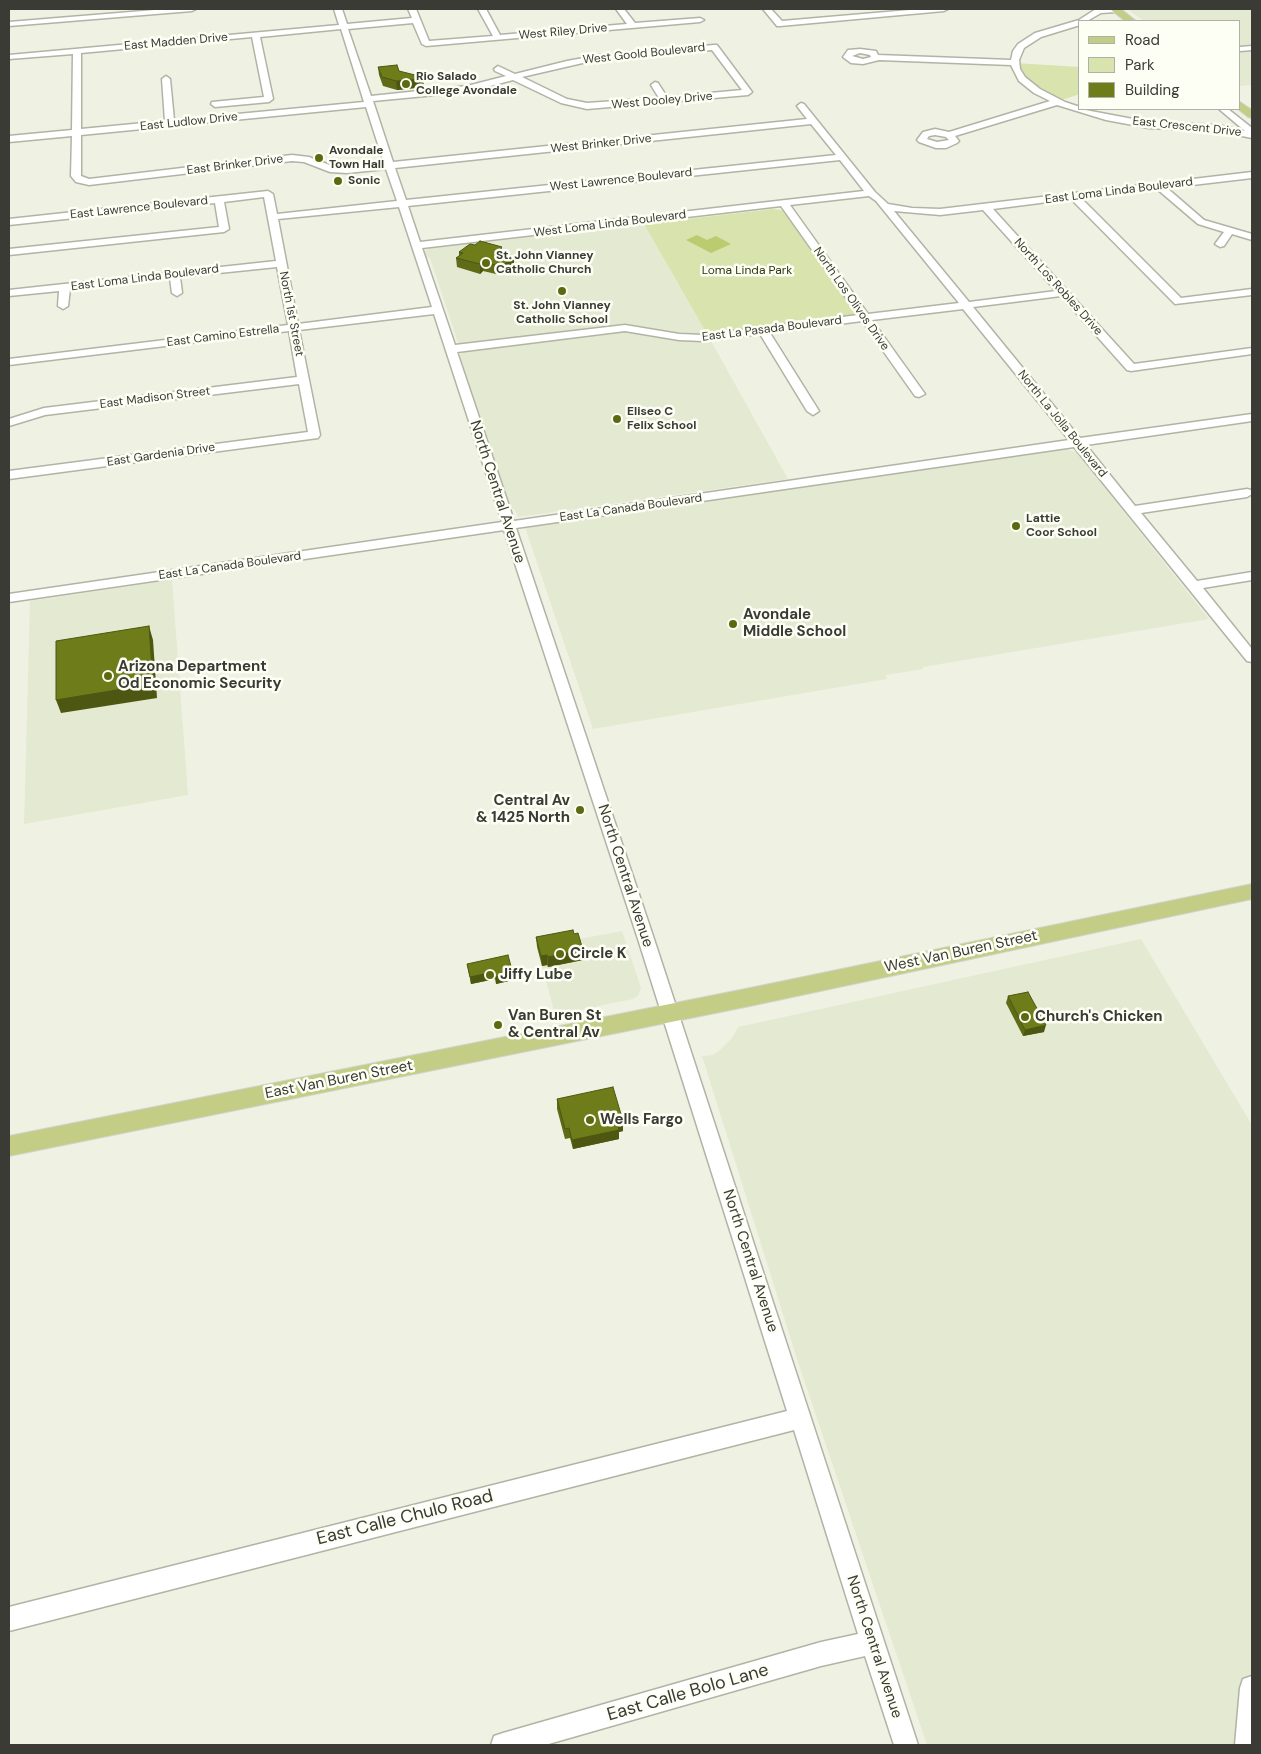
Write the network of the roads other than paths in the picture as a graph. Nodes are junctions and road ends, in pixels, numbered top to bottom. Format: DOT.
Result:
graph roads {
  1 [pos="51,9"];
  2 [pos="192,9"];
  3 [pos="338,9"];
  4 [pos="412,9"];
  5 [pos="482,9"];
  6 [pos="620,9"];
  7 [pos="767,9"];
  8 [pos="944,9"];
  9 [pos="1116,9"];
  10 [pos="123,12"];
  11 [pos="1096,12"];
  12 [pos="698,17"];
  13 [pos="416,20"];
  14 [pos="1084,20"];
  15 [pos="1110,20"];
  16 [pos="1130,20"];
  17 [pos="50,21"];
  18 [pos="1078,23"];
  19 [pos="9,24"];
  20 [pos="633,26"];
  21 [pos="343,28"];
  22 [pos="256,35"];
  23 [pos="498,38"];
  24 [pos="77,51"];
  25 [pos="9,57"];
  26 [pos="877,57"];
  27 [pos="1015,63"];
  28 [pos="498,69"];
  29 [pos="515,77"];
  30 [pos="166,79"];
  31 [pos="655,85"];
  32 [pos="748,92"];
  33 [pos="665,100"];
  34 [pos="368,101"];
  35 [pos="1056,102"];
  36 [pos="215,104"];
  37 [pos="575,104"];
  38 [pos="801,106"];
  39 [pos="1241,106"];
  40 [pos="566,110"];
  41 [pos="1078,110"];
  42 [pos="1079,110"];
  43 [pos="1224,110"];
  44 [pos="1252,115"];
  45 [pos="813,122"];
  46 [pos="170,123"];
  47 [pos="75,133"];
  48 [pos="1252,133"];
  49 [pos="949,135"];
  50 [pos="9,139"];
  51 [pos="841,156"];
  52 [pos="389,166"];
  53 [pos="1252,175"];
  54 [pos="1159,186"];
  55 [pos="870,193"];
  56 [pos="268,194"];
  57 [pos="1072,196"];
  58 [pos="219,200"];
  59 [pos="804,200"];
  60 [pos="401,203"];
  61 [pos="783,203"];
  62 [pos="985,206"];
  63 [pos="886,207"];
  64 [pos="273,217"];
  65 [pos="9,222"];
  66 [pos="1229,232"];
  67 [pos="1252,237"];
  68 [pos="1220,244"];
  69 [pos="416,246"];
  70 [pos="9,252"];
  71 [pos="281,263"];
  72 [pos="214,270"];
  73 [pos="175,274"];
  74 [pos="64,287"];
  75 [pos="34,290"];
  76 [pos="1252,292"];
  77 [pos="9,293"];
  78 [pos="177,293"];
  79 [pos="1064,293"];
  80 [pos="966,305"];
  81 [pos="63,306"];
  82 [pos="437,310"];
  83 [pos="864,318"];
  84 [pos="294,327"];
  85 [pos="763,331"];
  86 [pos="451,349"];
  87 [pos="1252,351"];
  88 [pos="9,362"];
  89 [pos="304,380"];
  90 [pos="919,394"];
  91 [pos="813,411"];
  92 [pos="1252,417"];
  93 [pos="9,423"];
  94 [pos="314,434"];
  95 [pos="1077,442"];
  96 [pos="9,475"];
  97 [pos="1247,494"];
  98 [pos="1133,510"];
  99 [pos="508,526"];
  100 [pos="1252,576"];
  101 [pos="1193,586"];
  102 [pos="9,598"];
  103 [pos="1252,658"];
  104 [pos="1252,891"];
  105 [pos="670,1013"];
  106 [pos="9,1146"];
  107 [pos="801,1418"];
  108 [pos="9,1618"];
  109 [pos="873,1642"];
  110 [pos="1252,1688"];
  111 [pos="503,1745"];
  112 [pos="906,1745"];
  113 [pos="1247,1745"];
  1 -- 17 [label="street"];
  2 -- 10 [label="street"];
  3 -- 21 [label="street, North Central Avenue"];
  4 -- 13 [label="street"];
  5 -- 23 [label="street"];
  6 -- 20 [label="street"];
  7 -- 8 [label="street"];
  9 -- 11 [label="street"];
  9 -- 16 [label="main road"];
  10 -- 17 [label="street"];
  11 -- 14 [label="street"];
  11 -- 15 [label="street"];
  12 -- 20 [label="street, West Riley Drive"];
  13 -- 21 [label="street, East Madden Drive"];
  13 -- 23 [label="street, West Riley Drive"];
  17 -- 19 [label="street"];
  18 -- 27 [label="street"];
  20 -- 23 [label="street, West Riley Drive"];
  21 -- 22 [label="street, East Madden Drive"];
  21 -- 34 [label="street, North Central Avenue"];
  22 -- 24 [label="street, East Madden Drive"];
  22 -- 36 [label="street"];
  24 -- 25 [label="street, East Madden Drive"];
  24 -- 47 [label="street"];
  26 -- 27 [label="street"];
  27 -- 35 [label="street, East Crescent Drive"];
  28 -- 29 [label="street, West Dooley Drive"];
  29 -- 32 [label="street, West Goold Boulevard"];
  29 -- 34 [label="street, West Goold Boulevard"];
  29 -- 37 [label="street, West Dooley Drive"];
  30 -- 46 [label="street"];
  31 -- 33 [label="street"];
  32 -- 33 [label="street, West Dooley Drive"];
  33 -- 37 [label="street, West Dooley Drive"];
  34 -- 46 [label="street, East Ludlow Drive"];
  34 -- 52 [label="street, North Central Avenue"];
  35 -- 41 [label="street, East Crescent Drive"];
  35 -- 49 [label="street"];
  37 -- 40 [label="street"];
  38 -- 45 [label="street, North La Jolla Boulevard"];
  39 -- 44 [label="main road"];
  42 -- 48 [label="street, East Crescent Drive"];
  43 -- 48 [label="street"];
  45 -- 51 [label="street, North La Jolla Boulevard"];
  45 -- 52 [label="street, West Brinker Drive"];
  46 -- 47 [label="street, East Ludlow Drive"];
  47 -- 50 [label="street, East Ludlow Drive"];
  47 -- 52 [label="street, East Brinker Drive"];
  51 -- 55 [label="street, North La Jolla Boulevard"];
  51 -- 60 [label="street, West Lawrence Boulevard"];
  52 -- 60 [label="street, North Central Avenue"];
  53 -- 54 [label="street, East Loma Linda Boulevard"];
  54 -- 57 [label="street, East Loma Linda Boulevard"];
  54 -- 66 [label="street"];
  55 -- 59 [label="street, West Loma Linda Boulevard"];
  55 -- 63 [label="street, North La Jolla Boulevard"];
  56 -- 58 [label="street, East Lawrence Boulevard"];
  56 -- 64 [label="street, North 1st Street"];
  57 -- 62 [label="street, East Loma Linda Boulevard"];
  57 -- 76 [label="street"];
  58 -- 65 [label="street, East Lawrence Boulevard"];
  58 -- 70 [label="street"];
  59 -- 61 [label="street, West Loma Linda Boulevard"];
  59 -- 63 [label="street, West Loma Linda Boulevard"];
  60 -- 64 [label="street"];
  60 -- 69 [label="street, North Central Avenue"];
  61 -- 69 [label="street, West Loma Linda Boulevard"];
  61 -- 83 [label="street, North Los Olivos Drive"];
  62 -- 63 [label="street, West Loma Linda Boulevard"];
  62 -- 79 [label="street, North Los Robles Drive"];
  63 -- 80 [label="street, North La Jolla Boulevard"];
  64 -- 71 [label="street, North 1st Street"];
  66 -- 67 [label="street"];
  66 -- 68 [label="street"];
  69 -- 82 [label="street, North Central Avenue"];
  71 -- 72 [label="street, East Loma Linda Boulevard"];
  71 -- 84 [label="street, North 1st Street"];
  72 -- 73 [label="street, East Loma Linda Boulevard"];
  72 -- 75 [label="street"];
  73 -- 74 [label="street, East Loma Linda Boulevard"];
  73 -- 78 [label="street"];
  74 -- 75 [label="street, East Loma Linda Boulevard"];
  74 -- 81 [label="street"];
  75 -- 77 [label="street, East Loma Linda Boulevard"];
  79 -- 80 [label="street, East La Pasada Boulevard"];
  79 -- 87 [label="street, North Los Robles Drive"];
  80 -- 83 [label="street, East La Pasada Boulevard"];
  80 -- 95 [label="street, North La Jolla Boulevard"];
  82 -- 84 [label="street, East Camino Estrella"];
  82 -- 86 [label="street, North Central Avenue"];
  83 -- 85 [label="street, East La Pasada Boulevard"];
  83 -- 90 [label="street, North Los Olivos Drive"];
  84 -- 88 [label="street, East Camino Estrella"];
  84 -- 89 [label="street, North 1st Street"];
  85 -- 86 [label="street, East La Pasada Boulevard"];
  85 -- 91 [label="street"];
  86 -- 99 [label="street, North Central Avenue"];
  89 -- 93 [label="street, East Madison Street"];
  89 -- 94 [label="street, North 1st Street"];
  92 -- 95 [label="street, East La Canada Boulevard"];
  94 -- 96 [label="street, East Gardenia Drive"];
  95 -- 98 [label="street, North La Jolla Boulevard"];
  95 -- 99 [label="street, East La Canada Boulevard"];
  97 -- 98 [label="street"];
  98 -- 101 [label="street, North La Jolla Boulevard"];
  99 -- 102 [label="street, East La Canada Boulevard"];
  99 -- 105 [label="street, North Central Avenue"];
  100 -- 101 [label="street"];
  101 -- 103 [label="street, North La Jolla Boulevard"];
  104 -- 105 [label="main road, West Van Buren Street"];
  105 -- 106 [label="main road, East Van Buren Street"];
  105 -- 107 [label="street, North Central Avenue"];
  107 -- 108 [label="street, East Calle Chulo Road"];
  107 -- 109 [label="street, North Central Avenue"];
  109 -- 111 [label="street, East Calle Bolo Lane"];
  109 -- 112 [label="street, North Central Avenue"];
  110 -- 113 [label="street"];
}
